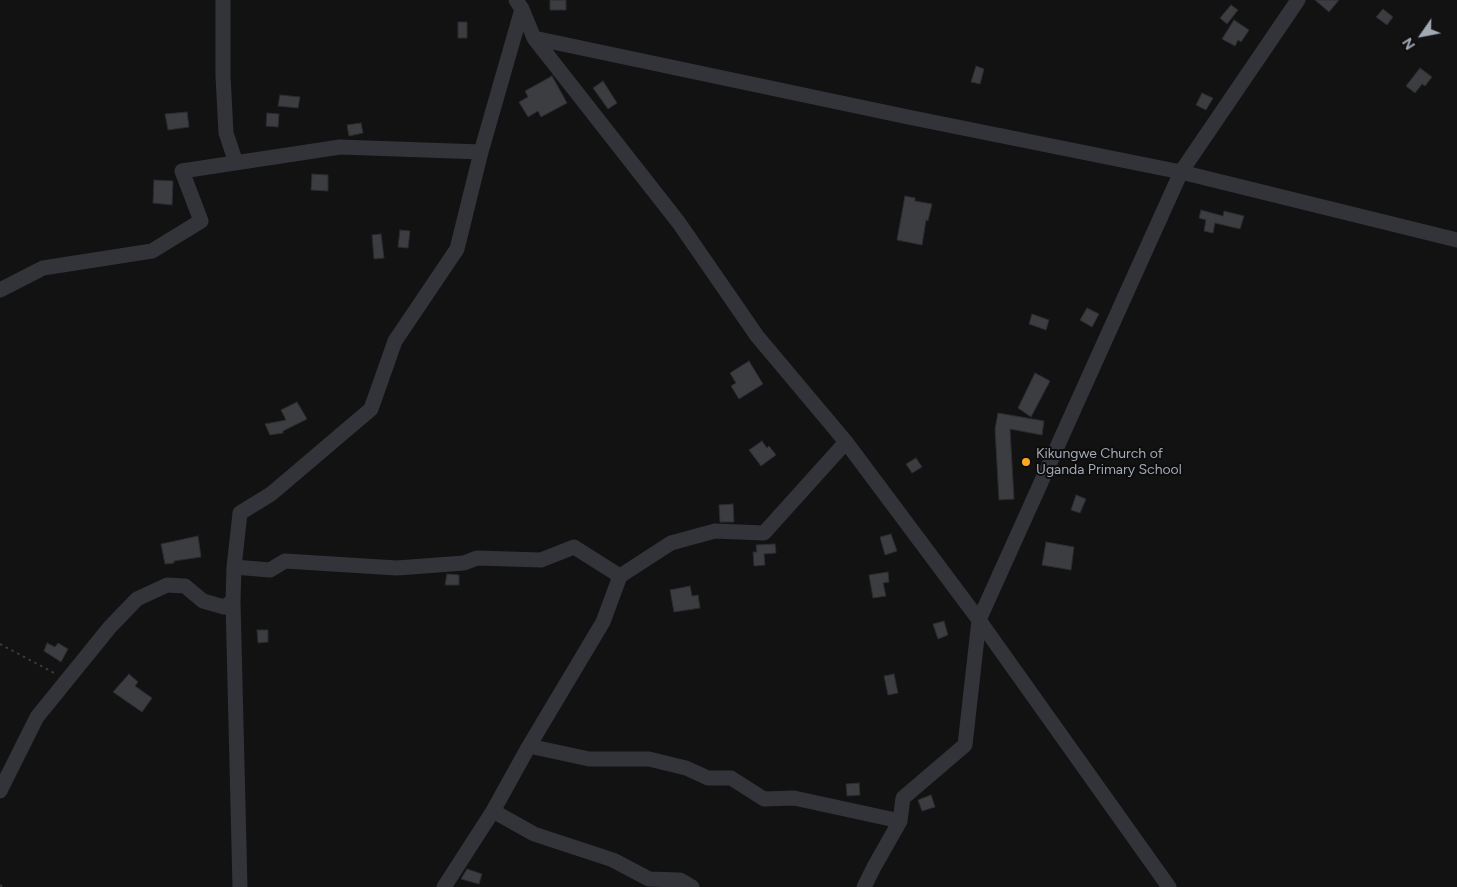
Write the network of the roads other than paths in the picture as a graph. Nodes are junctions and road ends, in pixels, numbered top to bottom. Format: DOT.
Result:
graph roads {
  1 [pos="223,0"];
  2 [pos="1298,0"];
  3 [pos="519,4"];
  4 [pos="534,38"];
  5 [pos="481,152"];
  6 [pos="236,163"];
  7 [pos="1181,172"];
  8 [pos="1457,240"];
  9 [pos="0,290"];
  10 [pos="846,442"];
  11 [pos="234,567"];
  12 [pos="620,576"];
  13 [pos="233,600"];
  14 [pos="979,620"];
  15 [pos="529,746"];
  16 [pos="0,791"];
  17 [pos="493,811"];
  18 [pos="900,820"];
  19 [pos="240,887"];
  20 [pos="444,887"];
  21 [pos="692,887"];
  22 [pos="864,887"];
  23 [pos="1169,887"];
  1 -- 6 [label="street"];
  2 -- 7 [label="street"];
  3 -- 4 [label="street"];
  3 -- 5 [label="street"];
  4 -- 7 [label="street"];
  4 -- 10 [label="street"];
  5 -- 6 [label="street"];
  5 -- 11 [label="street"];
  6 -- 9 [label="street"];
  7 -- 8 [label="street"];
  7 -- 14 [label="street"];
  10 -- 12 [label="street"];
  10 -- 14 [label="street"];
  11 -- 12 [label="street"];
  11 -- 13 [label="street"];
  12 -- 15 [label="street"];
  13 -- 16 [label="street"];
  13 -- 19 [label="street"];
  14 -- 18 [label="street"];
  14 -- 23 [label="street"];
  15 -- 17 [label="street"];
  15 -- 18 [label="street"];
  17 -- 20 [label="street"];
  17 -- 21 [label="street"];
  18 -- 22 [label="street"];
}
